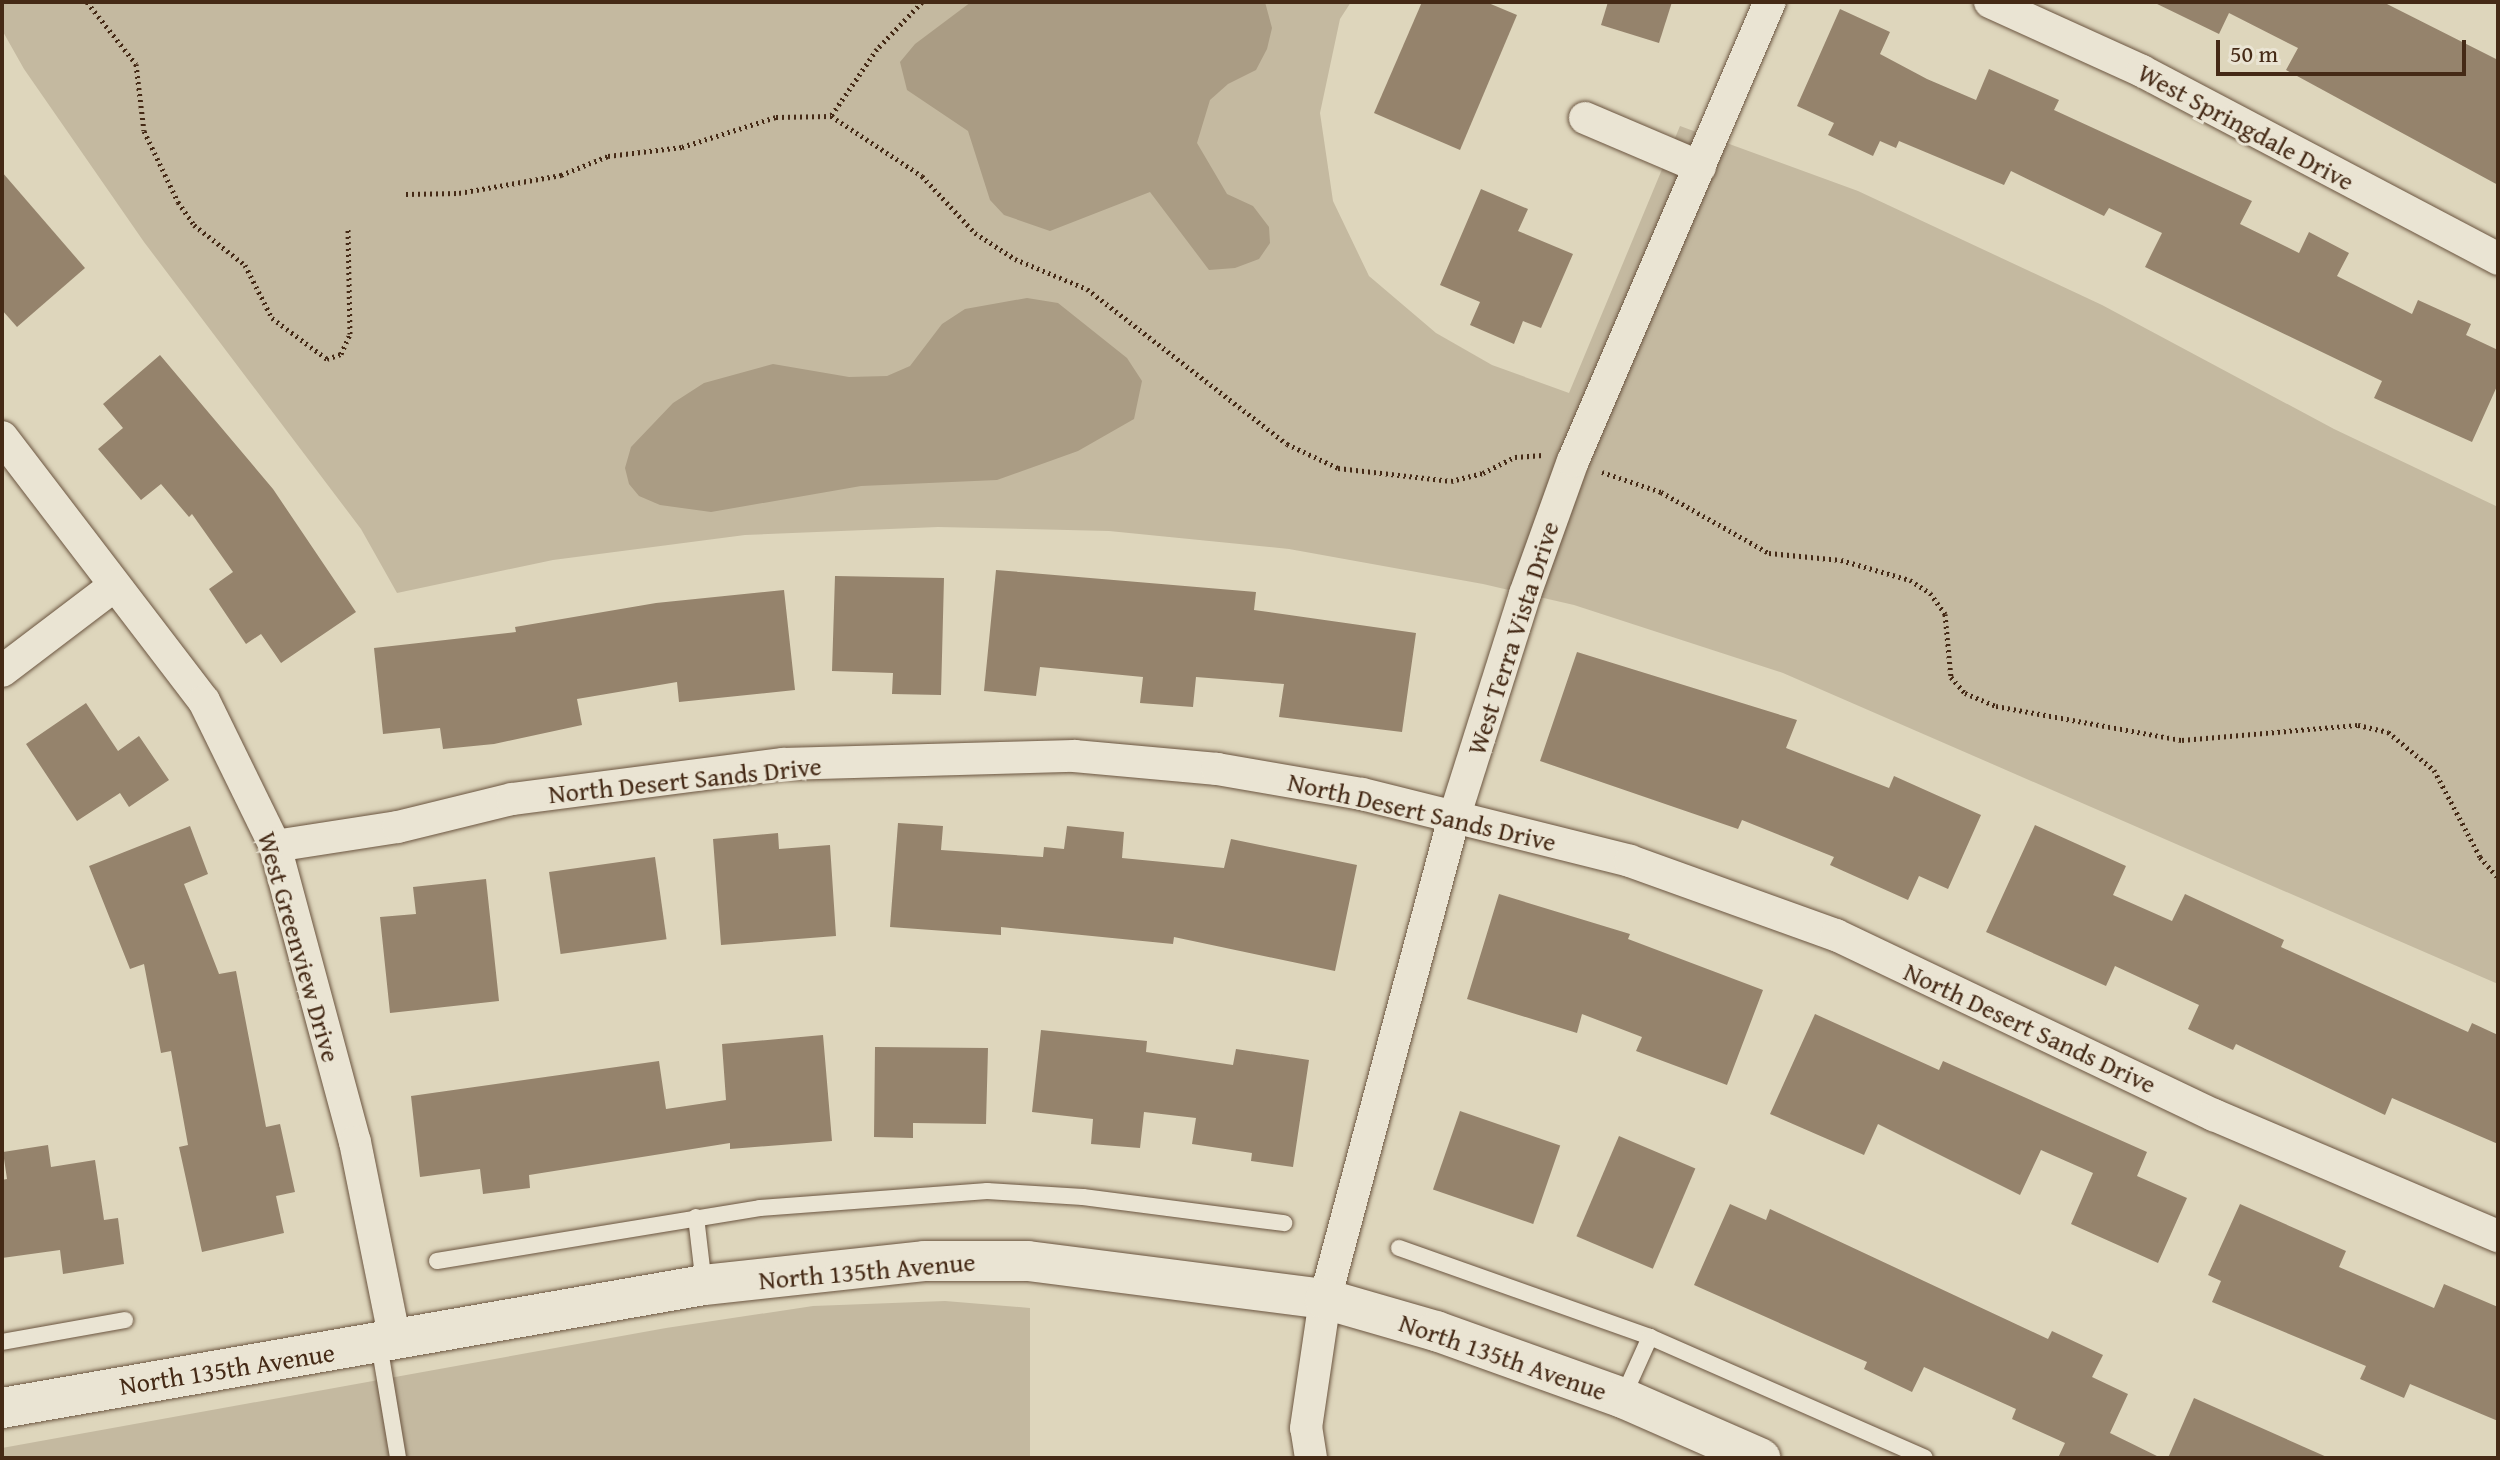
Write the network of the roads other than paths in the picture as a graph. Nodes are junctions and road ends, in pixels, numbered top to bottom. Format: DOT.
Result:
graph roads {
  1 [pos="1770,2"];
  2 [pos="1990,2"];
  3 [pos="1585,118"];
  4 [pos="1700,167"];
  5 [pos="2498,259"];
  6 [pos="2,437"];
  7 [pos="114,586"];
  8 [pos="2,671"];
  9 [pos="1454,818"];
  10 [pos="275,846"];
  11 [pos="696,1217"];
  12 [pos="1284,1223"];
  13 [pos="2498,1236"];
  14 [pos="1399,1248"];
  15 [pos="437,1261"];
  16 [pos="704,1285"];
  17 [pos="1325,1299"];
  18 [pos="125,1320"];
  19 [pos="1650,1337"];
  20 [pos="2,1342"];
  21 [pos="387,1343"];
  22 [pos="1623,1398"];
  23 [pos="2,1408"];
  24 [pos="398,1458"];
  25 [pos="1311,1458"];
  26 [pos="1760,1458"];
  27 [pos="1925,1458"];
  1 -- 4 [label="street, West Terra Vista Drive"];
  2 -- 5 [label="street, West Springdale Drive"];
  3 -- 4 [label="street"];
  4 -- 9 [label="street, West Terra Vista Drive"];
  6 -- 7 [label="street, West Greenview Drive"];
  7 -- 8 [label="street"];
  7 -- 10 [label="street, West Greenview Drive"];
  9 -- 10 [label="street, North Desert Sands Drive"];
  9 -- 13 [label="street, North Desert Sands Drive"];
  9 -- 17 [label="street, West Terra Vista Drive"];
  10 -- 21 [label="street, West Greenview Drive"];
  11 -- 12 [label="lane"];
  11 -- 15 [label="lane"];
  11 -- 16 [label="lane"];
  14 -- 19 [label="lane"];
  16 -- 17 [label="street, North 135th Avenue"];
  16 -- 21 [label="street, North 135th Avenue"];
  17 -- 22 [label="street, North 135th Avenue"];
  17 -- 25 [label="street, West Terra Vista Drive"];
  18 -- 20 [label="lane"];
  19 -- 22 [label="lane"];
  19 -- 27 [label="lane"];
  21 -- 23 [label="street, North 135th Avenue"];
  21 -- 24 [label="lane"];
  22 -- 26 [label="street, North 135th Avenue"];
}
